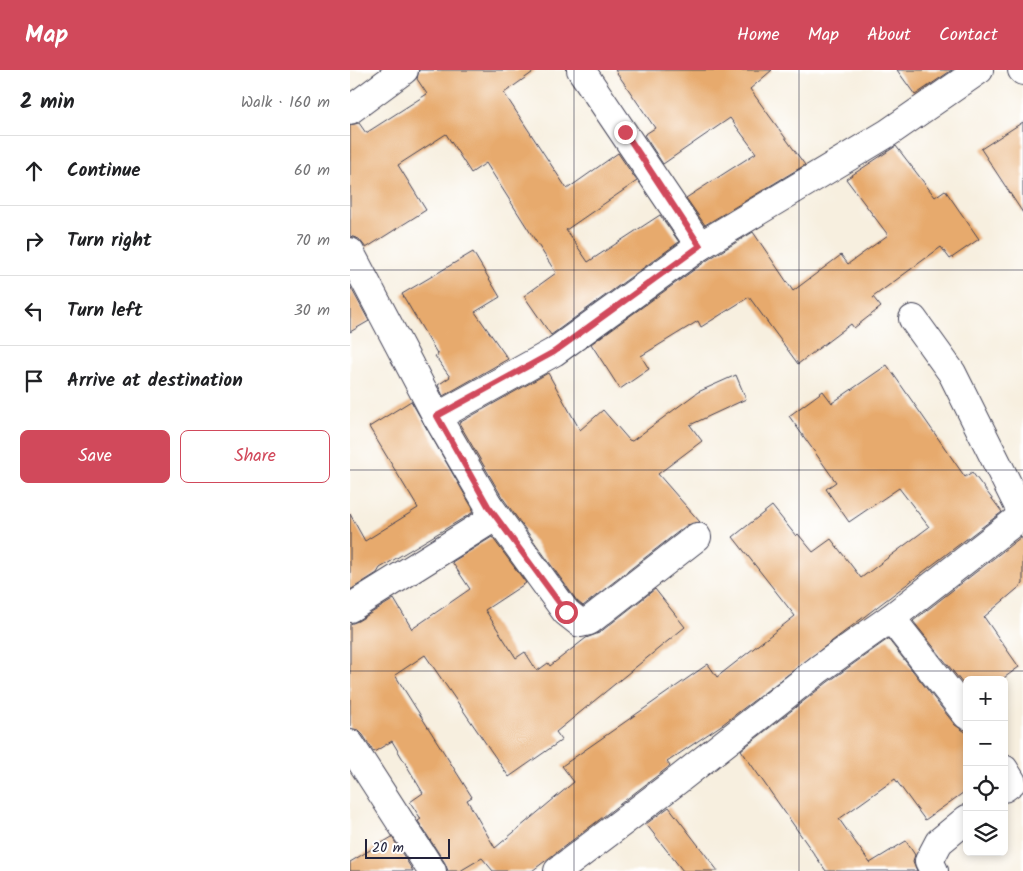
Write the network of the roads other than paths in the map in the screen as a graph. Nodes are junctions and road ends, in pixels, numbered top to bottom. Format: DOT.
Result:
graph roads {
  1 [pos="404,70"];
  2 [pos="581,70"];
  3 [pos="979,70"];
  4 [pos="350,110"];
  5 [pos="700,246"];
  6 [pos="350,252"];
  7 [pos="913,319"];
  8 [pos="437,416"];
  9 [pos="488,506"];
  10 [pos="1023,515"];
  11 [pos="697,537"];
  12 [pos="350,608"];
  13 [pos="891,618"];
  14 [pos="963,710"];
  15 [pos="350,744"];
  16 [pos="963,822"];
  17 [pos="432,871"];
  18 [pos="558,871"];
  19 [pos="934,871"];
  1 -- 4 [label="street"];
  2 -- 5 [label="street"];
  3 -- 5 [label="street"];
  5 -- 8 [label="street"];
  6 -- 8 [label="street"];
  7 -- 10 [label="street"];
  8 -- 9 [label="street"];
  9 -- 11 [label="street"];
  9 -- 12 [label="street"];
  10 -- 13 [label="street"];
  13 -- 14 [label="street"];
  13 -- 18 [label="street"];
  15 -- 17 [label="street"];
  16 -- 19 [label="street"];
}
